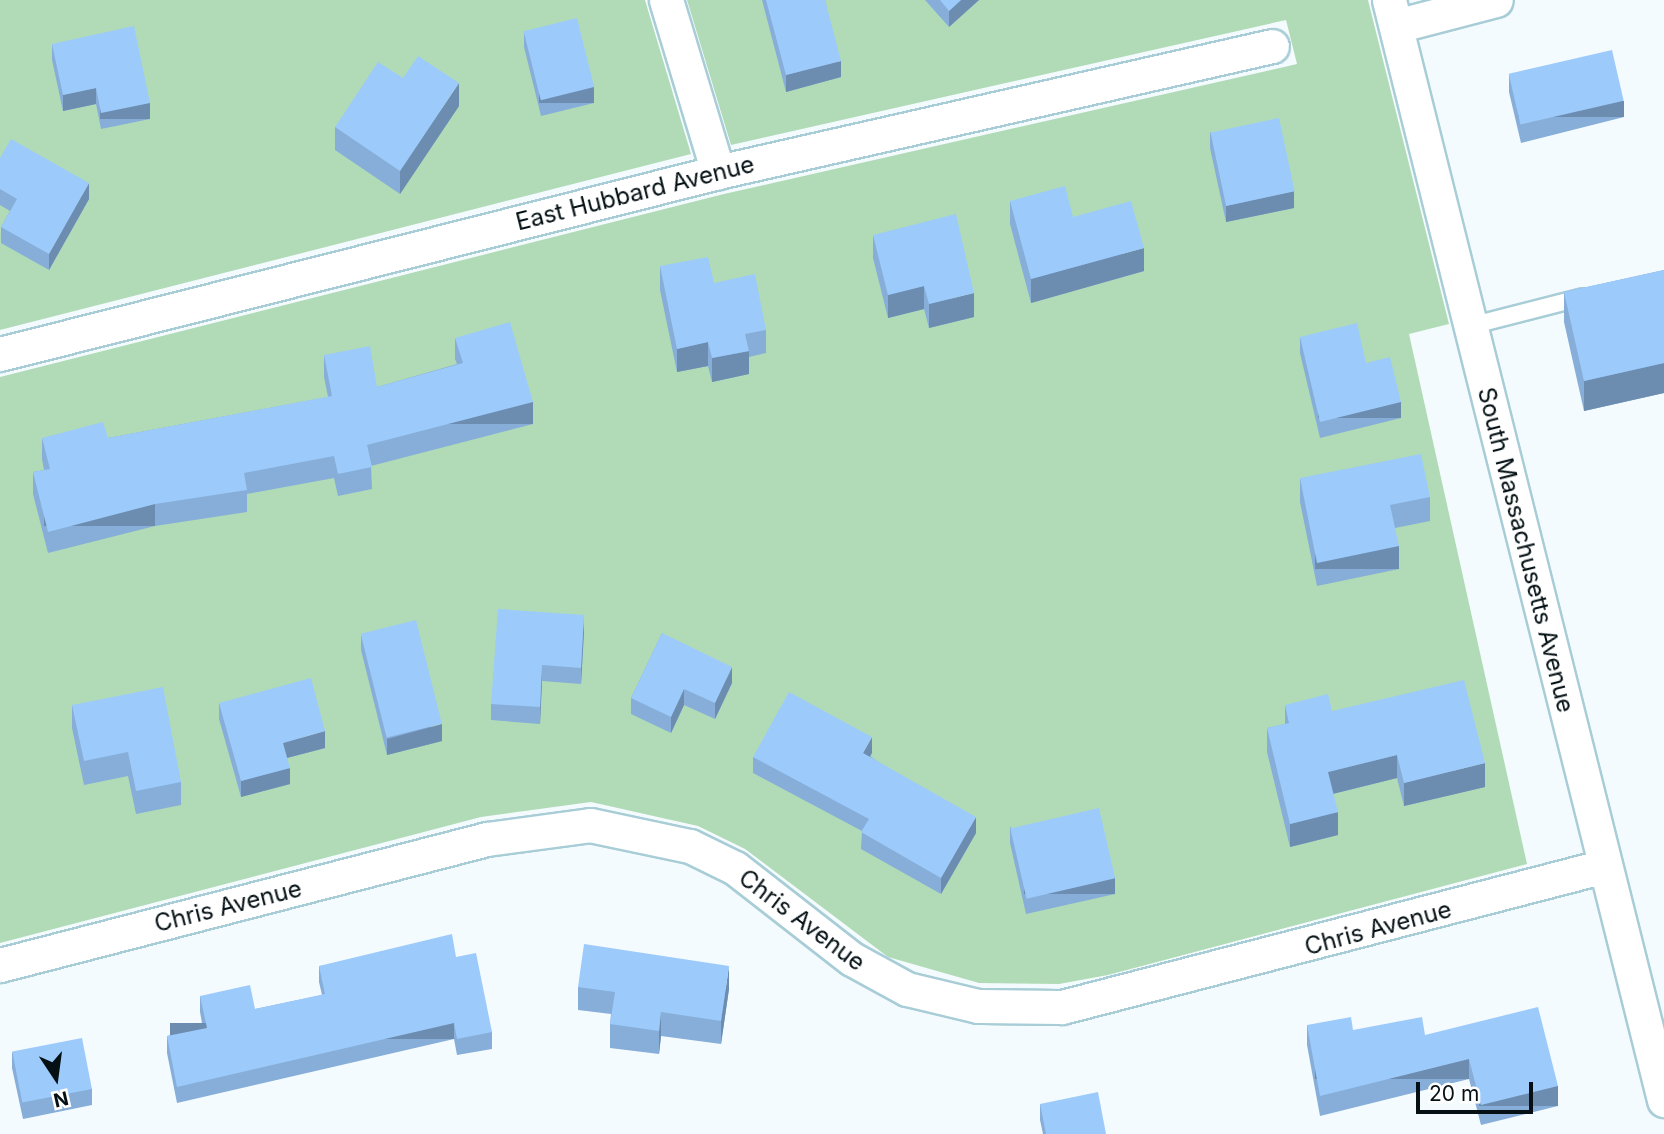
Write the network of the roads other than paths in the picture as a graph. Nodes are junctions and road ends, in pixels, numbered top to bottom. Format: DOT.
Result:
graph roads {
  1 [pos="666,0"];
  2 [pos="1496,0"];
  3 [pos="1392,13"];
  4 [pos="1272,46"];
  5 [pos="718,172"];
  6 [pos="1599,292"];
  7 [pos="1470,326"];
  8 [pos="0,354"];
  9 [pos="1605,866"];
  10 [pos="0,965"];
  11 [pos="1664,1100"];
  1 -- 5 [label="street"];
  2 -- 3 [label="street"];
  3 -- 7 [label="street, South Massachusetts Avenue"];
  4 -- 5 [label="street, East Hubbard Avenue"];
  5 -- 8 [label="street, East Hubbard Avenue"];
  6 -- 7 [label="lane"];
  7 -- 9 [label="street, South Massachusetts Avenue"];
  9 -- 10 [label="street, Chris Avenue"];
  9 -- 11 [label="street, South Massachusetts Avenue"];
}
